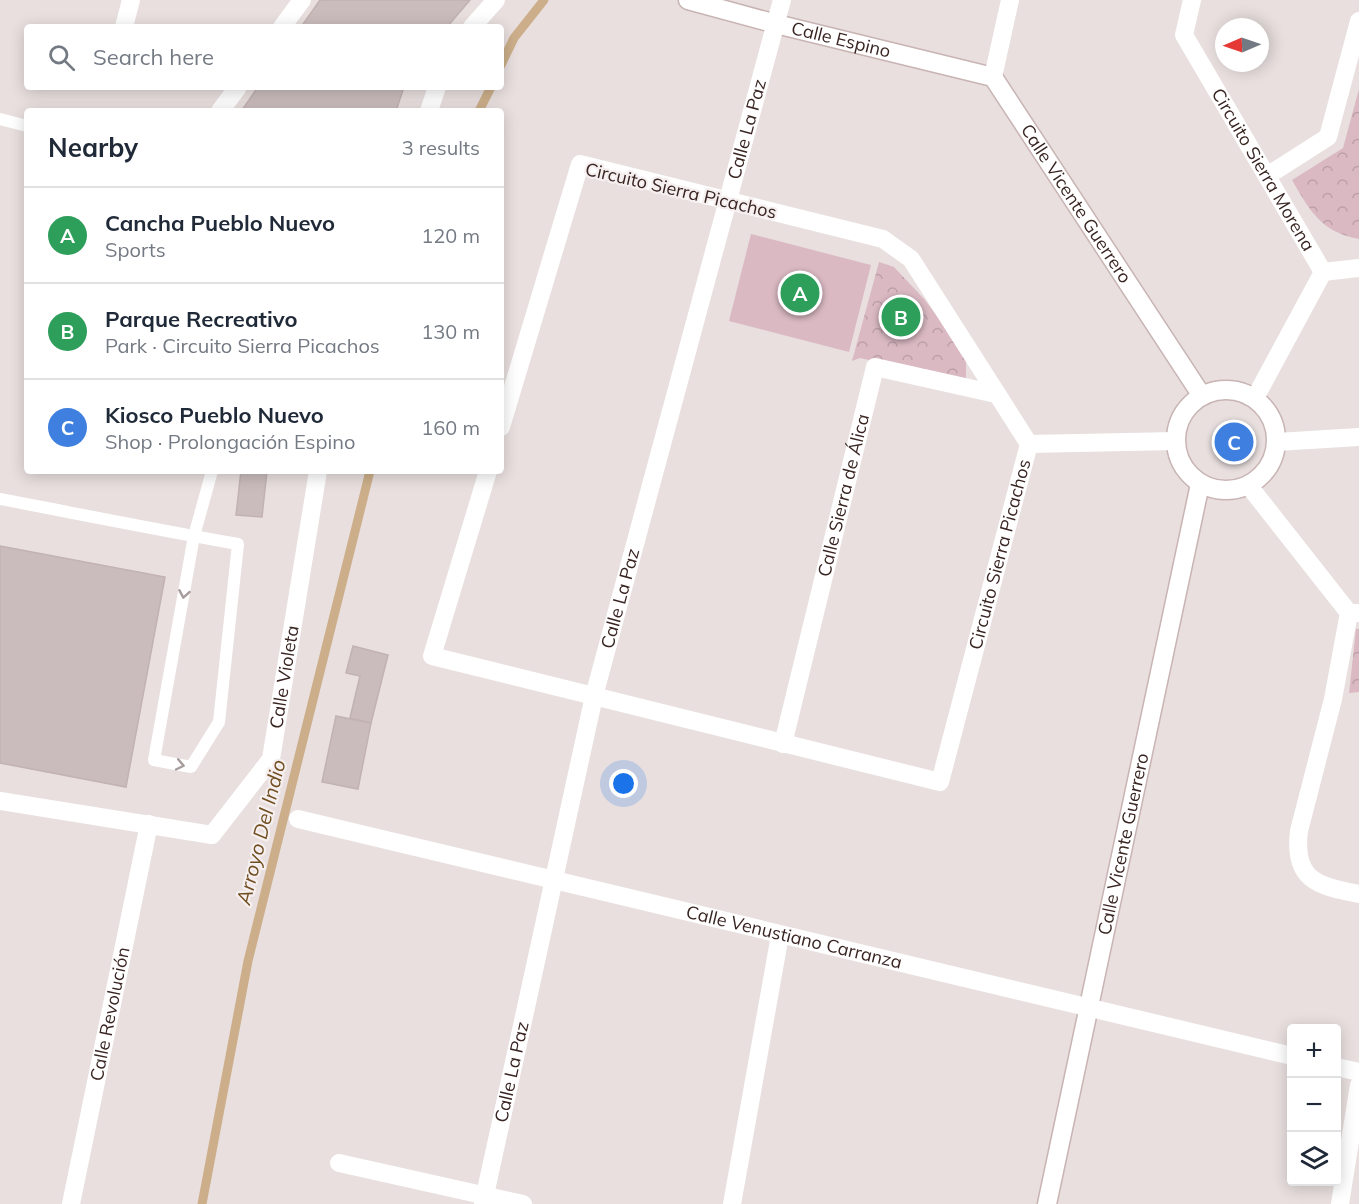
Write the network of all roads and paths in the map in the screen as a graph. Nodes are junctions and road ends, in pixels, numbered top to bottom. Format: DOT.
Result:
graph roads {
  1 [pos="131,0"];
  2 [pos="302,0"];
  3 [pos="496,0"];
  4 [pos="688,0"];
  5 [pos="782,0"];
  6 [pos="1010,0"];
  7 [pos="1192,0"];
  8 [pos="1359,21"];
  9 [pos="125,24"];
  10 [pos="284,24"];
  11 [pos="475,24"];
  12 [pos="776,24"];
  13 [pos="993,77"];
  14 [pos="236,90"];
  15 [pos="436,90"];
  16 [pos="222,108"];
  17 [pos="430,108"];
  18 [pos="0,119"];
  19 [pos="24,125"];
  20 [pos="1267,176"];
  21 [pos="729,200"];
  22 [pos="1359,268"];
  23 [pos="1323,272"];
  24 [pos="996,394"];
  25 [pos="1202,396"];
  26 [pos="1254,398"];
  27 [pos="504,417"];
  28 [pos="1359,437"];
  29 [pos="1176,441"];
  30 [pos="1277,442"];
  31 [pos="1029,444"];
  32 [pos="211,474"];
  33 [pos="318,474"];
  34 [pos="487,474"];
  35 [pos="1200,484"];
  36 [pos="1249,486"];
  37 [pos="0,499"];
  38 [pos="194,536"];
  39 [pos="1354,613"];
  40 [pos="594,696"];
  41 [pos="783,744"];
  42 [pos="0,801"];
  43 [pos="298,819"];
  44 [pos="149,824"];
  45 [pos="554,881"];
  46 [pos="1359,894"];
  47 [pos="780,935"];
  48 [pos="1089,1009"];
  49 [pos="1287,1055"];
  50 [pos="1341,1068"];
  51 [pos="1359,1072"];
  52 [pos="1359,1084"];
  53 [pos="339,1163"];
  54 [pos="484,1200"];
  55 [pos="71,1204"];
  56 [pos="523,1204"];
  57 [pos="732,1204"];
  58 [pos="1047,1204"];
  59 [pos="1340,1204"];
  1 -- 9 [label="street"];
  2 -- 10 [label="street"];
  3 -- 11 [label="street"];
  4 -- 12 [label="street, Calle Espino"];
  5 -- 12 [label="street, Calle La Paz"];
  6 -- 13 [label="street"];
  7 -- 20 [label="street, Circuito Sierra Morena"];
  8 -- 20 [label="street"];
  12 -- 13 [label="street, Calle Espino"];
  12 -- 21 [label="street, Calle La Paz"];
  13 -- 25 [label="street, Calle Vicente Guerrero"];
  14 -- 16 [label="street"];
  15 -- 17 [label="street"];
  18 -- 19 [label="lane"];
  20 -- 23 [label="street, Circuito Sierra Morena"];
  21 -- 24 [label="street, Circuito Sierra Picachos"];
  21 -- 27 [label="street, Circuito Sierra Picachos"];
  21 -- 40 [label="street, Calle La Paz"];
  22 -- 23 [label="street"];
  23 -- 26 [label="street"];
  24 -- 31 [label="street, Circuito Sierra Picachos"];
  24 -- 41 [label="street, Calle Sierra de Álica"];
  25 -- 26 [label="street"];
  25 -- 29 [label="street"];
  26 -- 30 [label="street"];
  28 -- 30 [label="street"];
  29 -- 31 [label="street"];
  29 -- 35 [label="street"];
  30 -- 36 [label="street"];
  31 -- 41 [label="street, Circuito Sierra Picachos"];
  32 -- 38 [label="lane"];
  33 -- 44 [label="street, Calle Violeta"];
  34 -- 40 [label="street, Circuito Sierra Picachos"];
  35 -- 36 [label="street"];
  35 -- 48 [label="street, Calle Vicente Guerrero"];
  36 -- 39 [label="street"];
  37 -- 38 [label="lane"];
  38 -- 38 [label="lane, one-way"];
  39 -- 46 [label="street"];
  40 -- 41 [label="street, Circuito Sierra Picachos"];
  40 -- 45 [label="street, Calle La Paz"];
  42 -- 44 [label="street"];
  43 -- 45 [label="street, Calle Venustiano Carranza"];
  44 -- 55 [label="street, Calle Revolución"];
  45 -- 47 [label="street, Calle Venustiano Carranza"];
  45 -- 54 [label="street, Calle La Paz"];
  47 -- 48 [label="street, Calle Venustiano Carranza"];
  47 -- 57 [label="street"];
  48 -- 49 [label="street, Calle Venustiano Carranza"];
  48 -- 58 [label="street, Calle Vicente Guerrero"];
  50 -- 51 [label="street"];
  52 -- 59 [label="street"];
  53 -- 54 [label="street"];
  54 -- 56 [label="street"];
}
